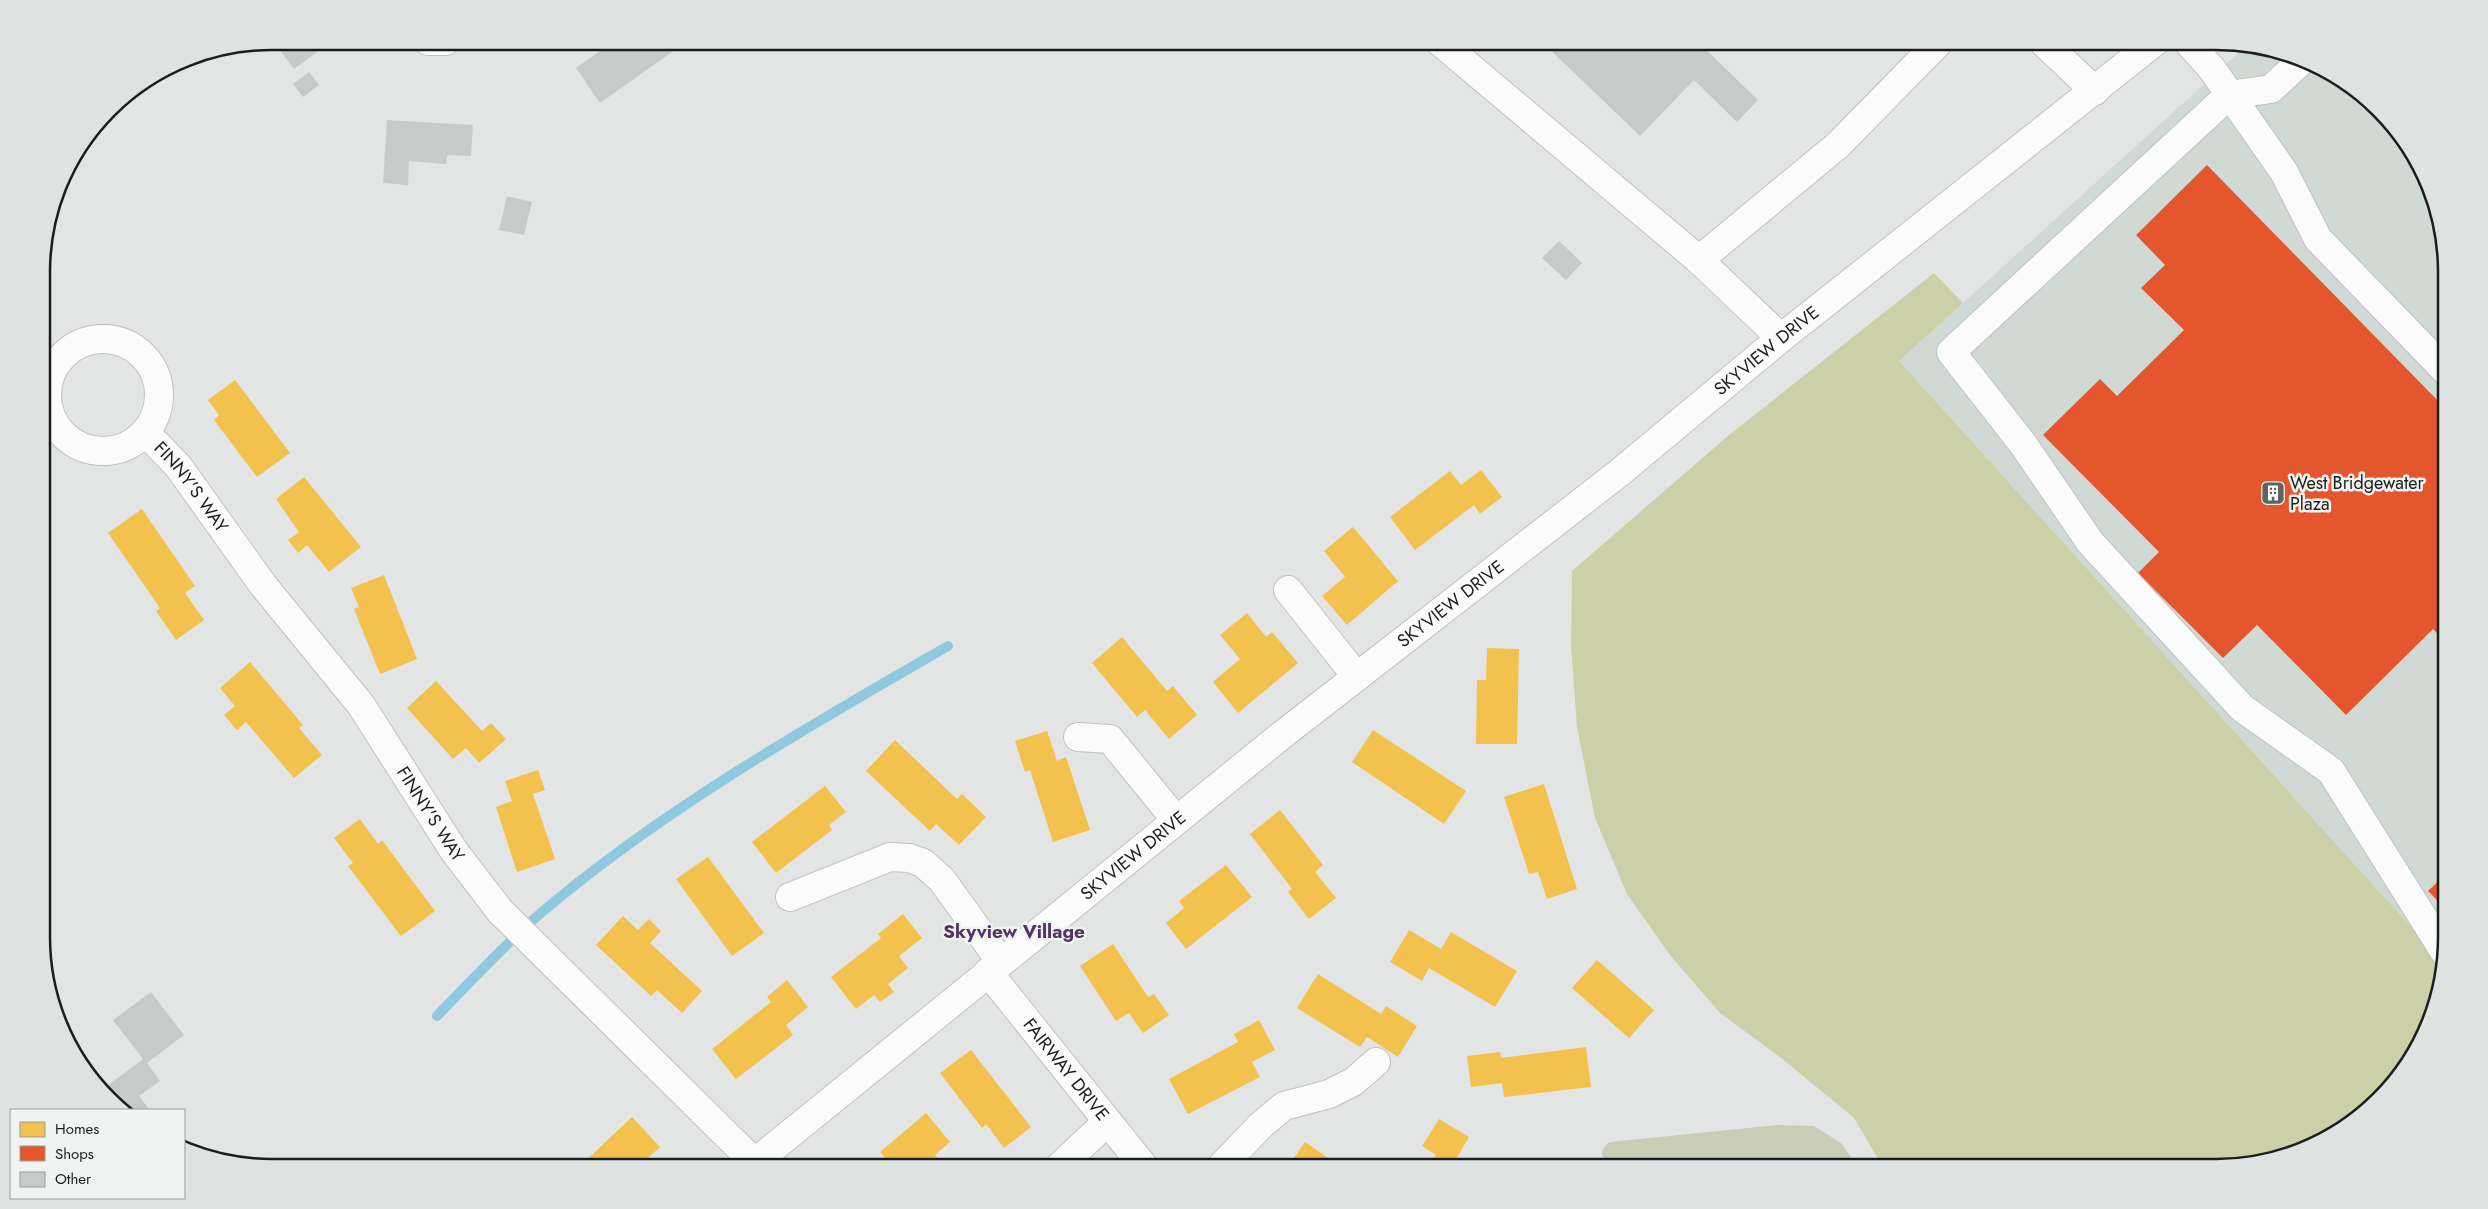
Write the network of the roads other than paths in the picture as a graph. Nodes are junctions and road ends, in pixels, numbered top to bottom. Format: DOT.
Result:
graph roads {
  1 [pos="1450,50"];
  2 [pos="1931,50"];
  3 [pos="2058,50"];
  4 [pos="2145,50"];
  5 [pos="2195,50"];
  6 [pos="2296,65"];
  7 [pos="2095,92"];
  8 [pos="2229,95"];
  9 [pos="1699,260"];
  10 [pos="1781,338"];
  11 [pos="2438,363"];
  12 [pos="50,376"];
  13 [pos="50,415"];
  14 [pos="145,432"];
  15 [pos="1288,590"];
  16 [pos="1357,677"];
  17 [pos="1078,737"];
  18 [pos="1176,820"];
  19 [pos="790,897"];
  20 [pos="2438,941"];
  21 [pos="994,967"];
  22 [pos="1376,1062"];
  23 [pos="1107,1122"];
  24 [pos="745,1159"];
  25 [pos="758,1159"];
  26 [pos="1068,1159"];
  27 [pos="1138,1159"];
  28 [pos="1229,1159"];
  1 -- 9 [label="street"];
  2 -- 9 [label="street"];
  3 -- 7 [label="street"];
  4 -- 7 [label="street, SKYVIEW DRIVE"];
  5 -- 8 [label="street"];
  6 -- 8 [label="street"];
  7 -- 10 [label="street, SKYVIEW DRIVE"];
  8 -- 11 [label="street"];
  8 -- 20 [label="street"];
  9 -- 10 [label="street"];
  10 -- 16 [label="street, SKYVIEW DRIVE"];
  12 -- 14 [label="street, FINNY'S WAY"];
  13 -- 14 [label="street, FINNY'S WAY"];
  14 -- 24 [label="street, FINNY'S WAY"];
  15 -- 16 [label="street"];
  16 -- 18 [label="street, SKYVIEW DRIVE"];
  17 -- 18 [label="street"];
  18 -- 21 [label="street, SKYVIEW DRIVE"];
  19 -- 21 [label="street, FAIRWAY DRIVE"];
  21 -- 23 [label="street, FAIRWAY DRIVE"];
  21 -- 25 [label="street, SKYVIEW DRIVE"];
  22 -- 28 [label="street"];
  23 -- 26 [label="street"];
  23 -- 27 [label="street, FAIRWAY DRIVE"];
}
